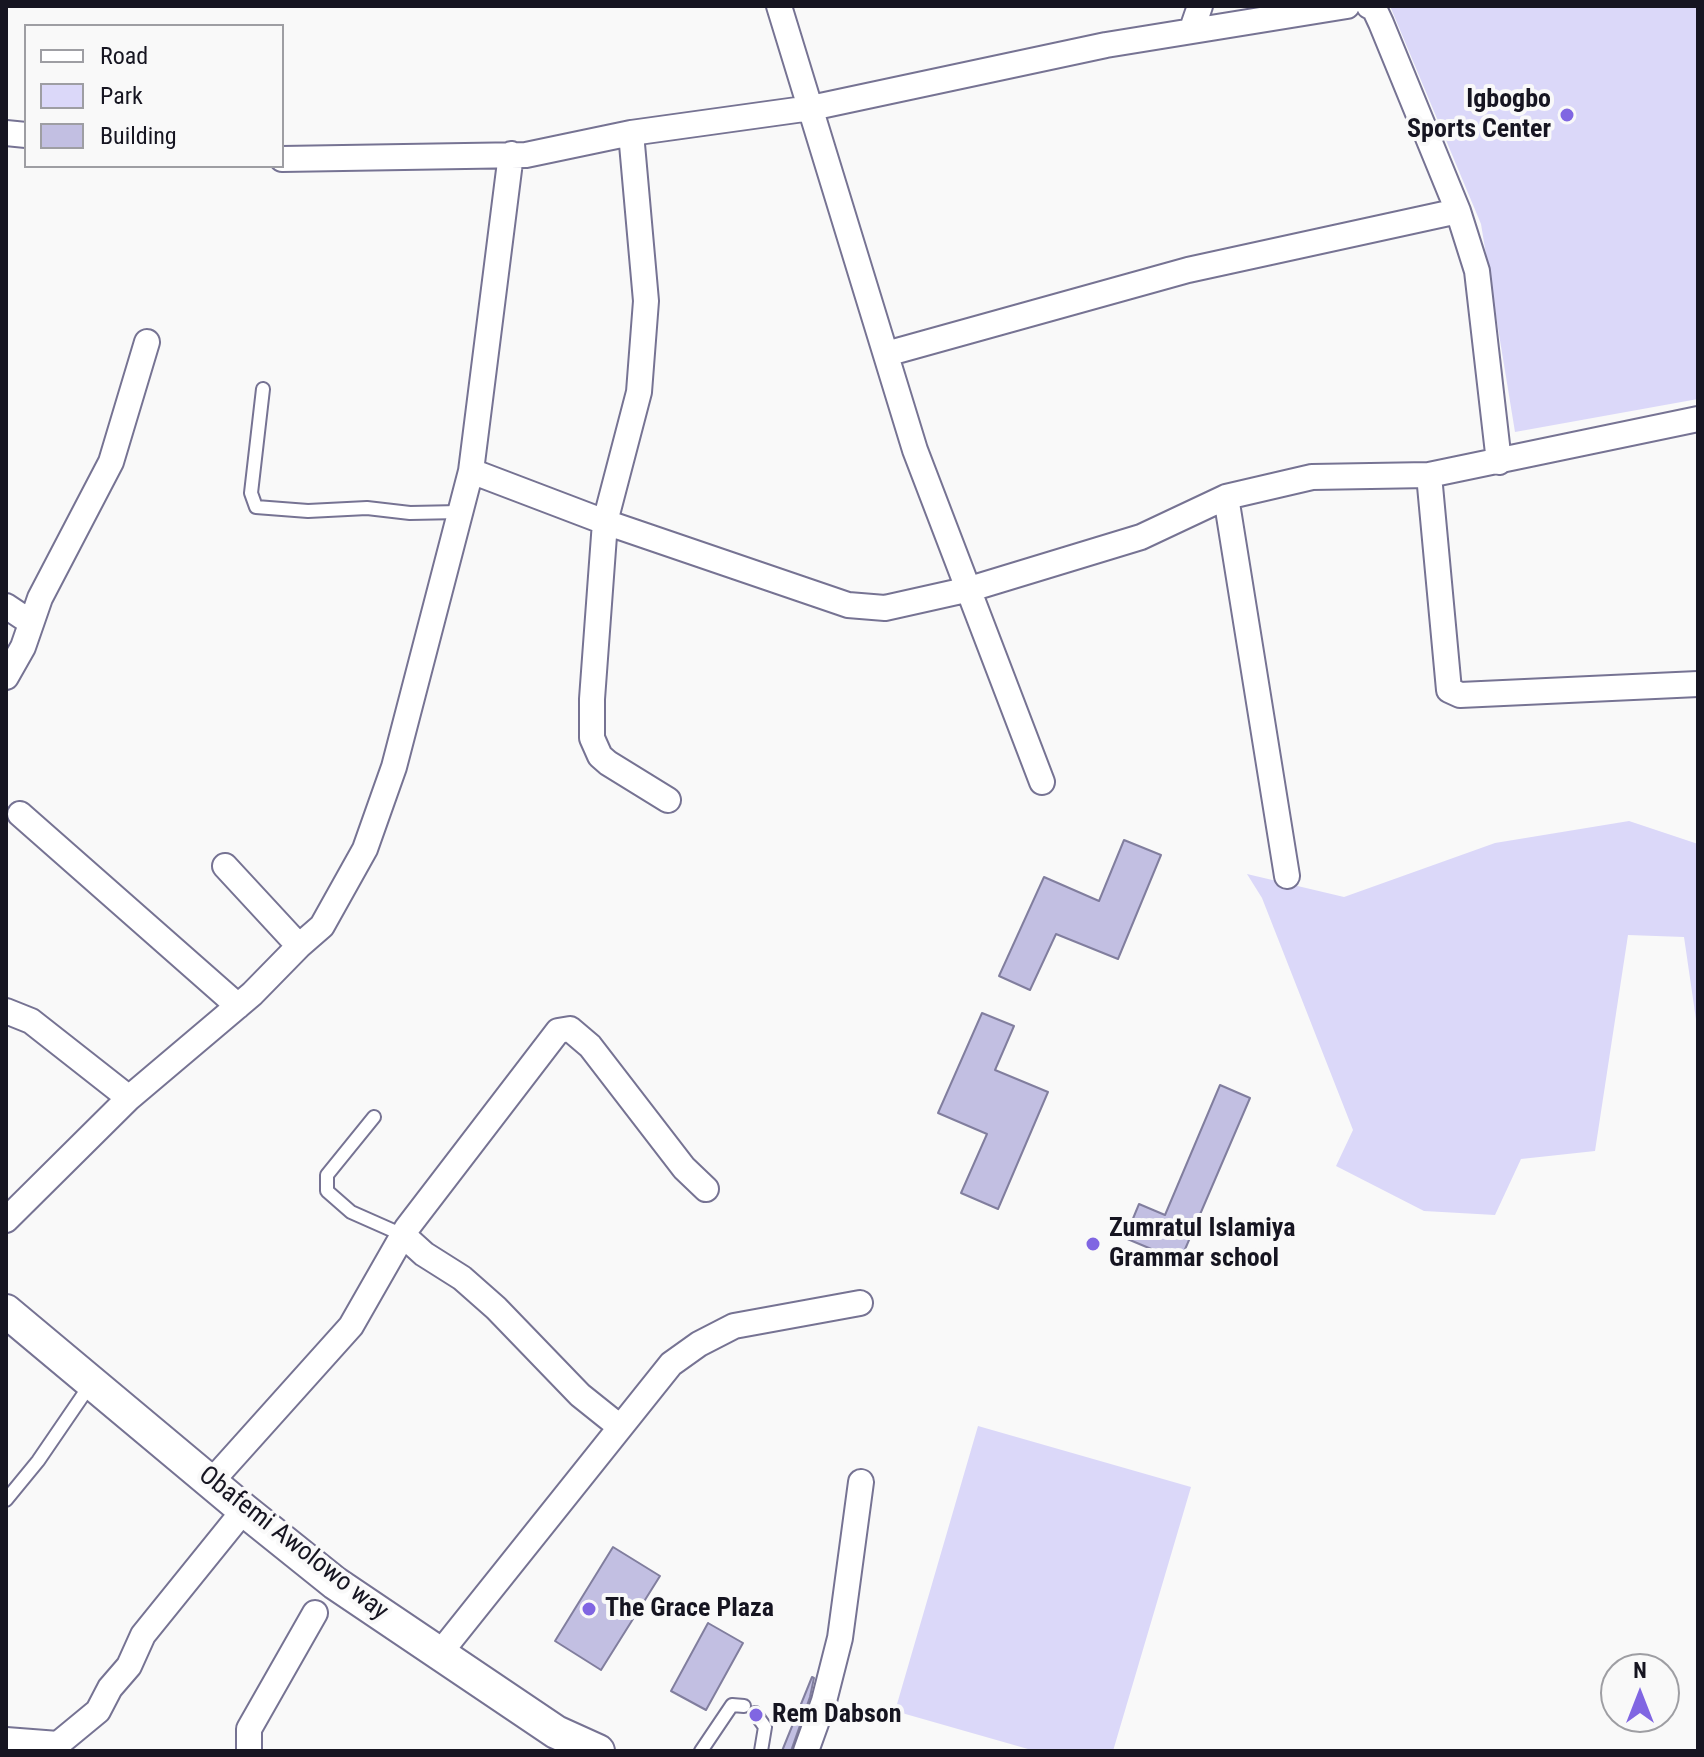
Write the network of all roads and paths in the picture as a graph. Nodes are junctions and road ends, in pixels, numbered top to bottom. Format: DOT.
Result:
graph roads {
  1 [pos="779,6"];
  2 [pos="1200,6"];
  3 [pos="1347,6"];
  4 [pos="1369,6"];
  5 [pos="1192,29"];
  6 [pos="811,108"];
  7 [pos="631,133"];
  8 [pos="511,154"];
  9 [pos="284,159"];
  10 [pos="1458,211"];
  11 [pos="147,342"];
  12 [pos="886,354"];
  13 [pos="263,389"];
  14 [pos="1698,419"];
  15 [pos="1499,462"];
  16 [pos="471,471"];
  17 [pos="1429,475"];
  18 [pos="1226,497"];
  19 [pos="460,512"];
  20 [pos="605,522"];
  21 [pos="970,589"];
  22 [pos="6,606"];
  23 [pos="30,622"];
  24 [pos="6,677"];
  25 [pos="1698,684"];
  26 [pos="1042,782"];
  27 [pos="668,800"];
  28 [pos="20,814"];
  29 [pos="225,866"];
  30 [pos="1287,876"];
  31 [pos="299,946"];
  32 [pos="238,1006"];
  33 [pos="6,1011"];
  34 [pos="129,1098"];
  35 [pos="374,1117"];
  36 [pos="706,1189"];
  37 [pos="6,1220"];
  38 [pos="403,1235"];
  39 [pos="860,1303"];
  40 [pos="6,1311"];
  41 [pos="92,1382"];
  42 [pos="620,1427"];
  43 [pos="211,1482"];
  44 [pos="861,1482"];
  45 [pos="6,1500"];
  46 [pos="244,1510"];
  47 [pos="315,1613"];
  48 [pos="440,1653"];
  49 [pos="6,1740"];
  50 [pos="549,1741"];
  51 [pos="249,1751"];
  52 [pos="598,1751"];
  53 [pos="701,1751"];
  54 [pos="761,1751"];
  55 [pos="806,1751"];
  1 -- 6 [label="street"];
  2 -- 5 [label="street"];
  3 -- 5 [label="street"];
  4 -- 10 [label="street"];
  5 -- 6 [label="street"];
  6 -- 7 [label="street"];
  6 -- 12 [label="street"];
  7 -- 8 [label="street"];
  7 -- 20 [label="street"];
  8 -- 9 [label="street"];
  8 -- 16 [label="street"];
  10 -- 12 [label="street"];
  10 -- 15 [label="street"];
  11 -- 23 [label="street"];
  12 -- 21 [label="street"];
  13 -- 19 [label="lane"];
  14 -- 15 [label="street"];
  15 -- 17 [label="street"];
  16 -- 19 [label="street"];
  16 -- 20 [label="street"];
  17 -- 18 [label="street"];
  17 -- 25 [label="street"];
  18 -- 21 [label="street"];
  18 -- 30 [label="street"];
  19 -- 31 [label="street"];
  20 -- 21 [label="street"];
  20 -- 27 [label="street"];
  21 -- 26 [label="street"];
  22 -- 23 [label="street"];
  23 -- 24 [label="street"];
  28 -- 32 [label="street"];
  29 -- 31 [label="street"];
  31 -- 32 [label="street"];
  32 -- 34 [label="street"];
  33 -- 34 [label="street"];
  34 -- 37 [label="street"];
  35 -- 38 [label="lane"];
  36 -- 38 [label="street"];
  38 -- 42 [label="street"];
  38 -- 43 [label="street"];
  39 -- 42 [label="street"];
  40 -- 41 [label="main road, Obafemi Awolowo way"];
  41 -- 43 [label="main road, Obafemi Awolowo way"];
  41 -- 45 [label="lane"];
  42 -- 48 [label="street"];
  43 -- 46 [label="main road, Obafemi Awolowo way"];
  44 -- 55 [label="street"];
  46 -- 48 [label="main road, Obafemi Awolowo way"];
  46 -- 49 [label="street"];
  47 -- 51 [label="street"];
  48 -- 50 [label="main road, Obafemi Awolowo way"];
  50 -- 52 [label="main road, Obafemi Awolowo way"];
  53 -- 54 [label="lane"];
}
